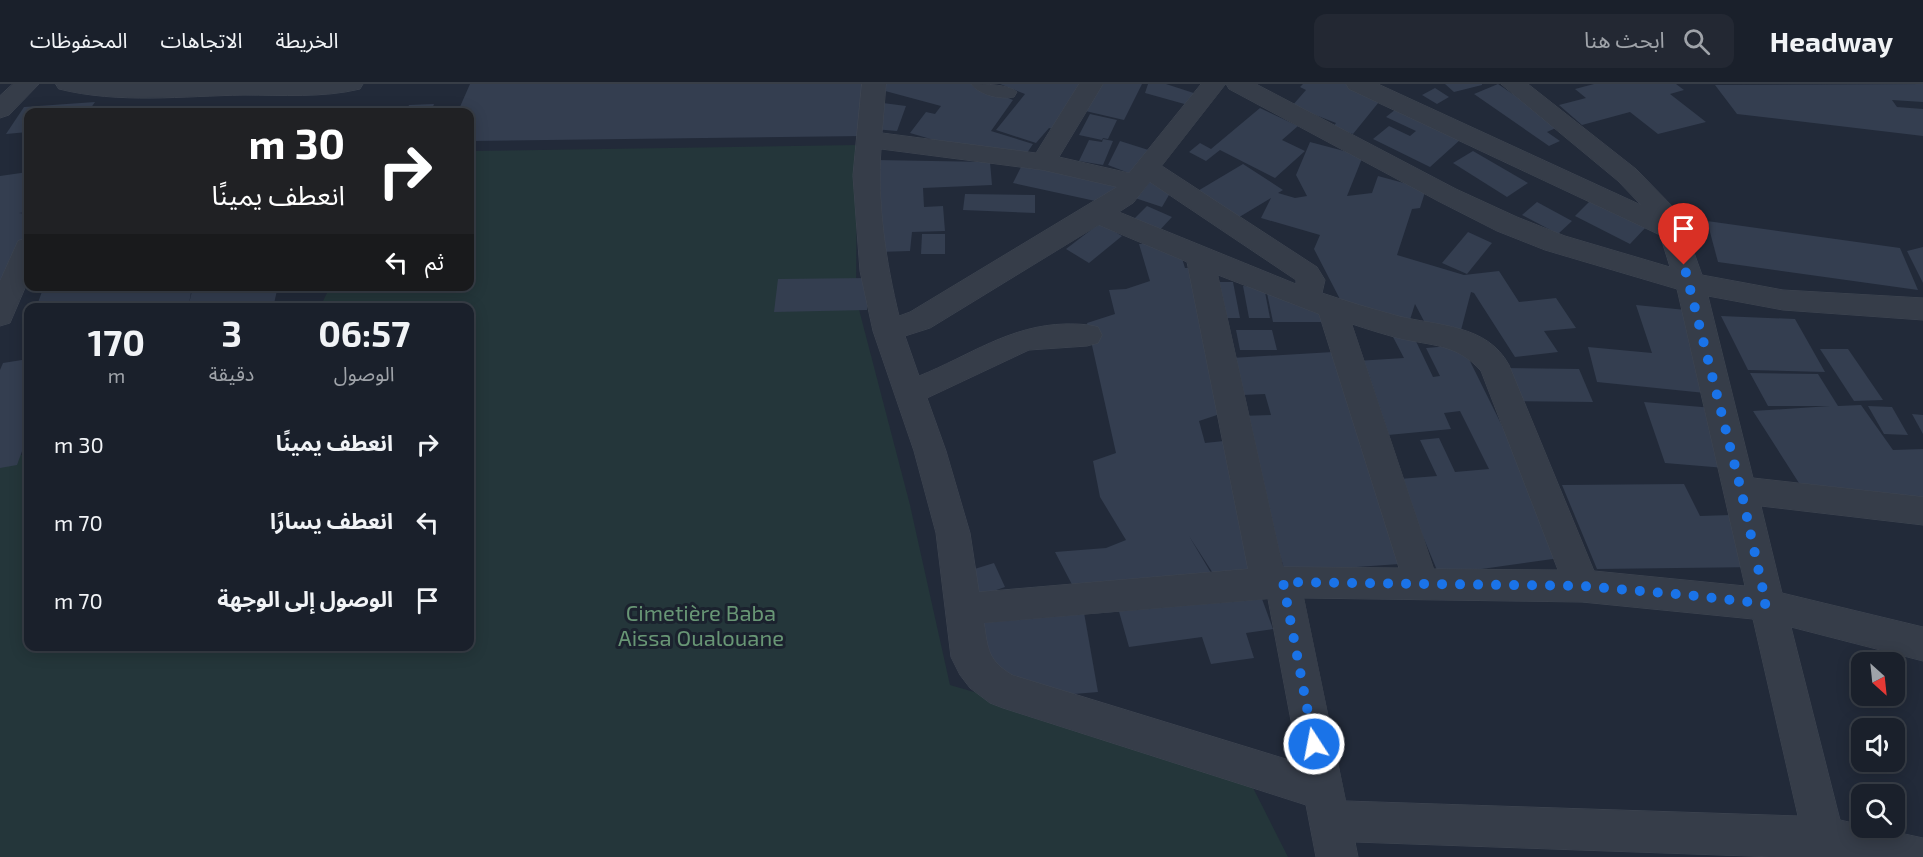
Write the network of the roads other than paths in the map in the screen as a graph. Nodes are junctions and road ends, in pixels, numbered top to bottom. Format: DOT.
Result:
graph roads {
  1 [pos="27,84"];
  2 [pos="68,84"];
  3 [pos="351,84"];
  4 [pos="874,84"];
  5 [pos="1091,84"];
  6 [pos="1214,84"];
  7 [pos="1238,84"];
  8 [pos="1358,84"];
  9 [pos="1513,84"];
  10 [pos="316,85"];
  11 [pos="162,87"];
  12 [pos="108,90"];
  13 [pos="95,108"];
  14 [pos="0,110"];
  15 [pos="868,140"];
  16 [pos="1043,162"];
  17 [pos="1141,176"];
  18 [pos="1098,214"];
  19 [pos="1672,230"];
  20 [pos="1199,254"];
  21 [pos="24,258"];
  22 [pos="1690,283"];
  23 [pos="1318,301"];
  24 [pos="1923,309"];
  25 [pos="0,315"];
  26 [pos="888,331"];
  27 [pos="1087,335"];
  28 [pos="909,392"];
  29 [pos="1741,490"];
  30 [pos="1923,511"];
  31 [pos="1276,583"];
  32 [pos="1421,583"];
  33 [pos="1582,586"];
  34 [pos="1766,604"];
  35 [pos="964,609"];
  36 [pos="1923,644"];
  37 [pos="1330,823"];
  38 [pos="1826,848"];
  39 [pos="1918,857"];
  1 -- 14 [label="street"];
  2 -- 12 [label="street"];
  3 -- 10 [label="street"];
  4 -- 15 [label="street"];
  5 -- 16 [label="street"];
  6 -- 17 [label="street"];
  7 -- 22 [label="street"];
  8 -- 19 [label="street"];
  9 -- 19 [label="street"];
  10 -- 11 [label="street"];
  11 -- 12 [label="street"];
  12 -- 13 [label="street"];
  15 -- 16 [label="street"];
  15 -- 26 [label="street"];
  16 -- 17 [label="street"];
  17 -- 18 [label="street"];
  17 -- 23 [label="street"];
  18 -- 20 [label="street"];
  18 -- 26 [label="street"];
  19 -- 22 [label="street"];
  20 -- 23 [label="street"];
  20 -- 31 [label="street"];
  21 -- 25 [label="street"];
  22 -- 24 [label="street"];
  22 -- 29 [label="street"];
  23 -- 32 [label="street"];
  23 -- 33 [label="street"];
  26 -- 28 [label="street"];
  27 -- 28 [label="street"];
  28 -- 35 [label="street"];
  29 -- 30 [label="street"];
  29 -- 34 [label="street"];
  31 -- 32 [label="street"];
  31 -- 35 [label="street"];
  31 -- 37 [label="street"];
  32 -- 33 [label="street"];
  33 -- 34 [label="street"];
  34 -- 36 [label="street"];
  34 -- 38 [label="street"];
  35 -- 37 [label="street"];
  37 -- 38 [label="street"];
  38 -- 39 [label="street"];
}
